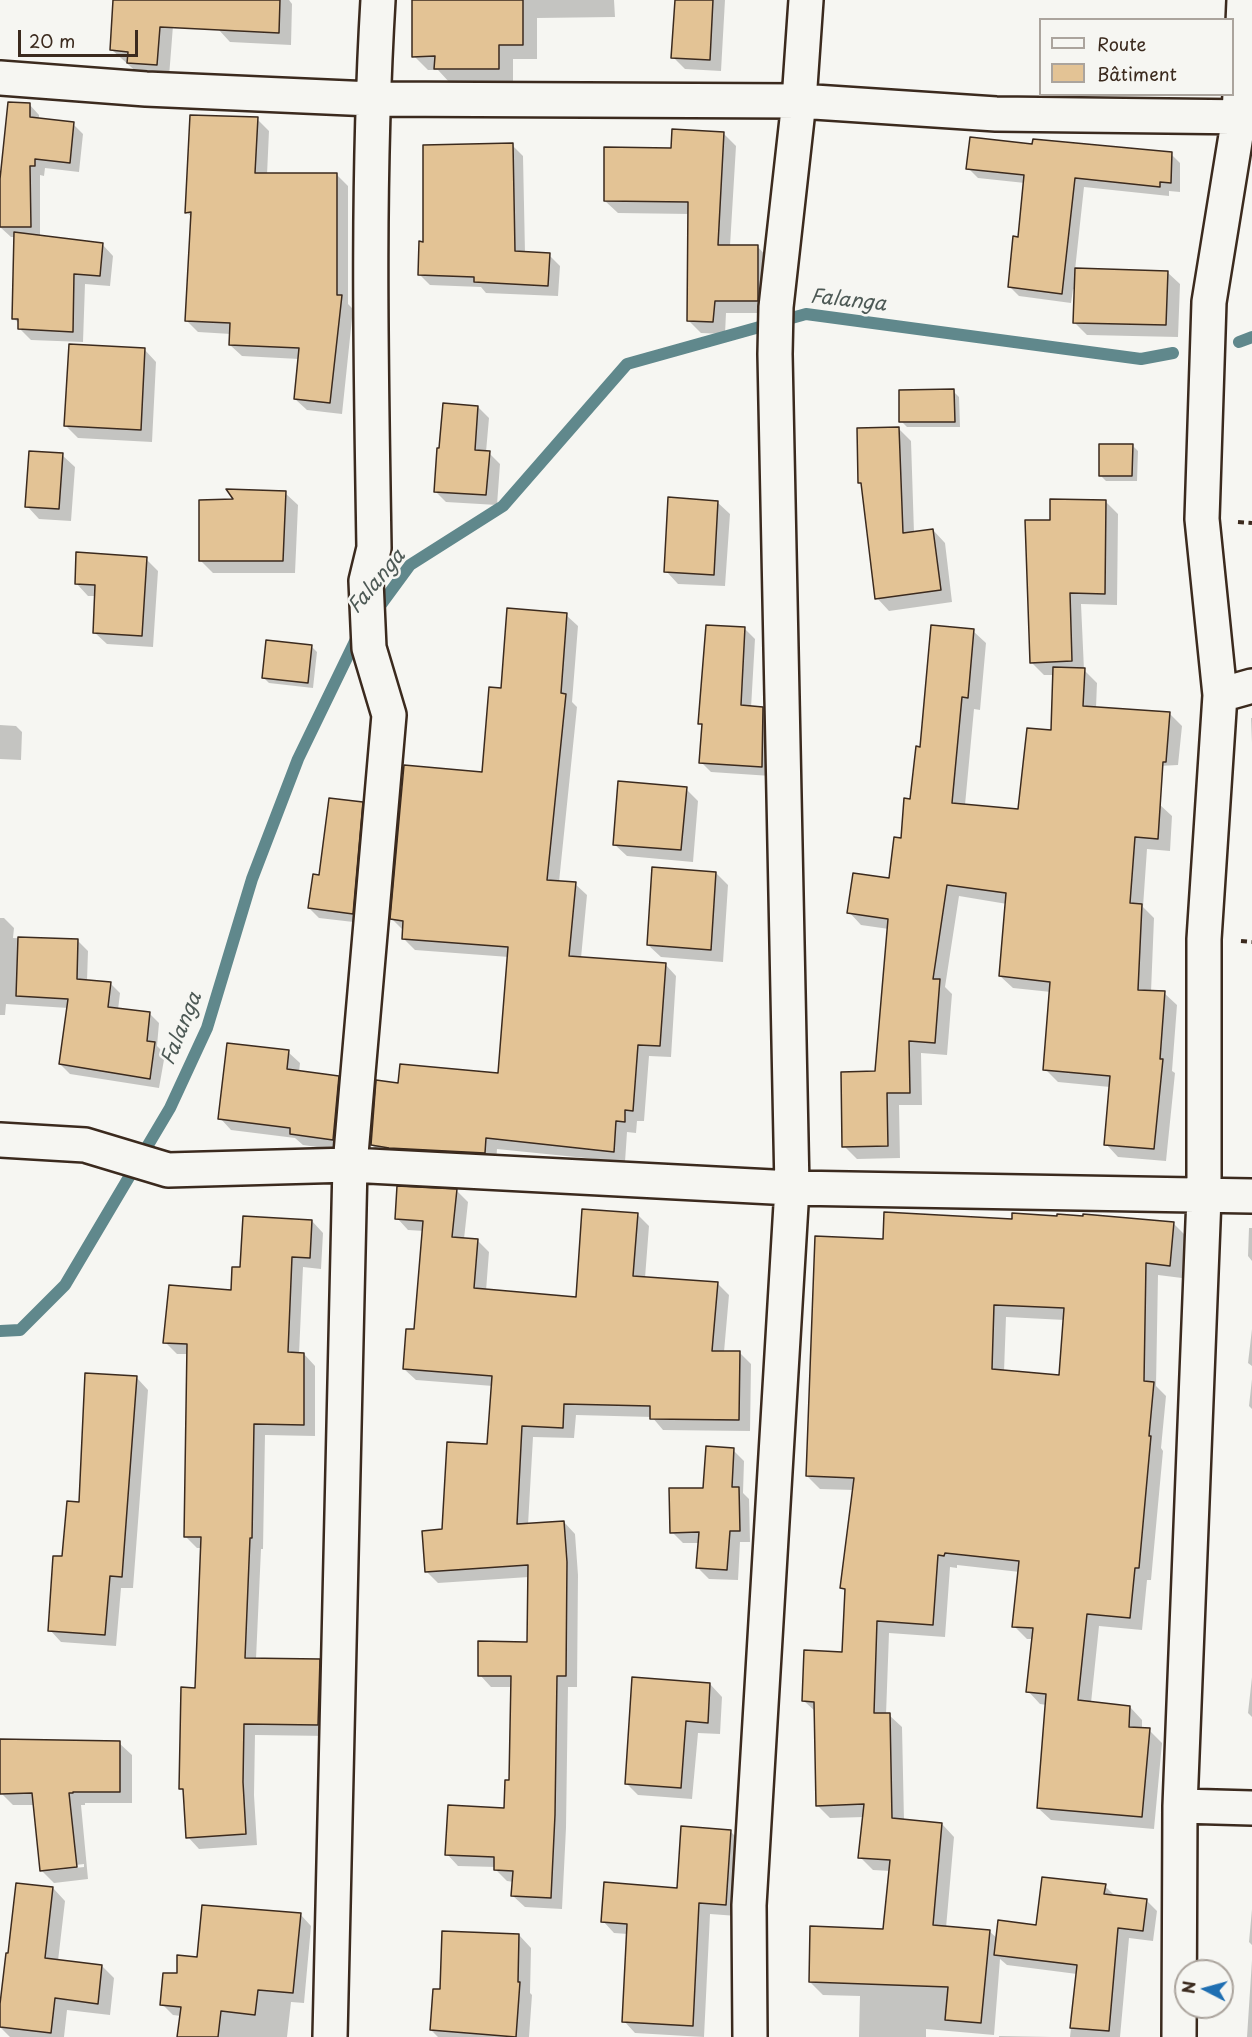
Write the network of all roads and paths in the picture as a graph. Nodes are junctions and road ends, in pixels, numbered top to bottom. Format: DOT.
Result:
graph roads {
  1 [pos="378,0"];
  2 [pos="806,0"];
  3 [pos="1244,0"];
  4 [pos="0,78"];
  5 [pos="372,99"];
  6 [pos="799,101"];
  7 [pos="1245,117"];
  8 [pos="1252,686"];
  9 [pos="1220,695"];
  10 [pos="0,1140"];
  11 [pos="350,1165"];
  12 [pos="792,1188"];
  13 [pos="1252,1196"];
  14 [pos="1204,1197"];
  15 [pos="1180,1806"];
  16 [pos="1252,1808"];
  17 [pos="330,2037"];
  18 [pos="750,2037"];
  19 [pos="1179,2037"];
  1 -- 5 [label="street"];
  2 -- 6 [label="street"];
  3 -- 7 [label="street"];
  4 -- 5 [label="street"];
  5 -- 6 [label="street"];
  5 -- 11 [label="street"];
  6 -- 7 [label="street"];
  6 -- 12 [label="street"];
  7 -- 9 [label="street"];
  8 -- 9 [label="street"];
  9 -- 14 [label="street"];
  10 -- 11 [label="street"];
  11 -- 12 [label="street"];
  11 -- 17 [label="street"];
  12 -- 14 [label="street"];
  12 -- 18 [label="street"];
  13 -- 14 [label="street"];
  14 -- 15 [label="street"];
  15 -- 16 [label="street"];
  15 -- 19 [label="street"];
}
